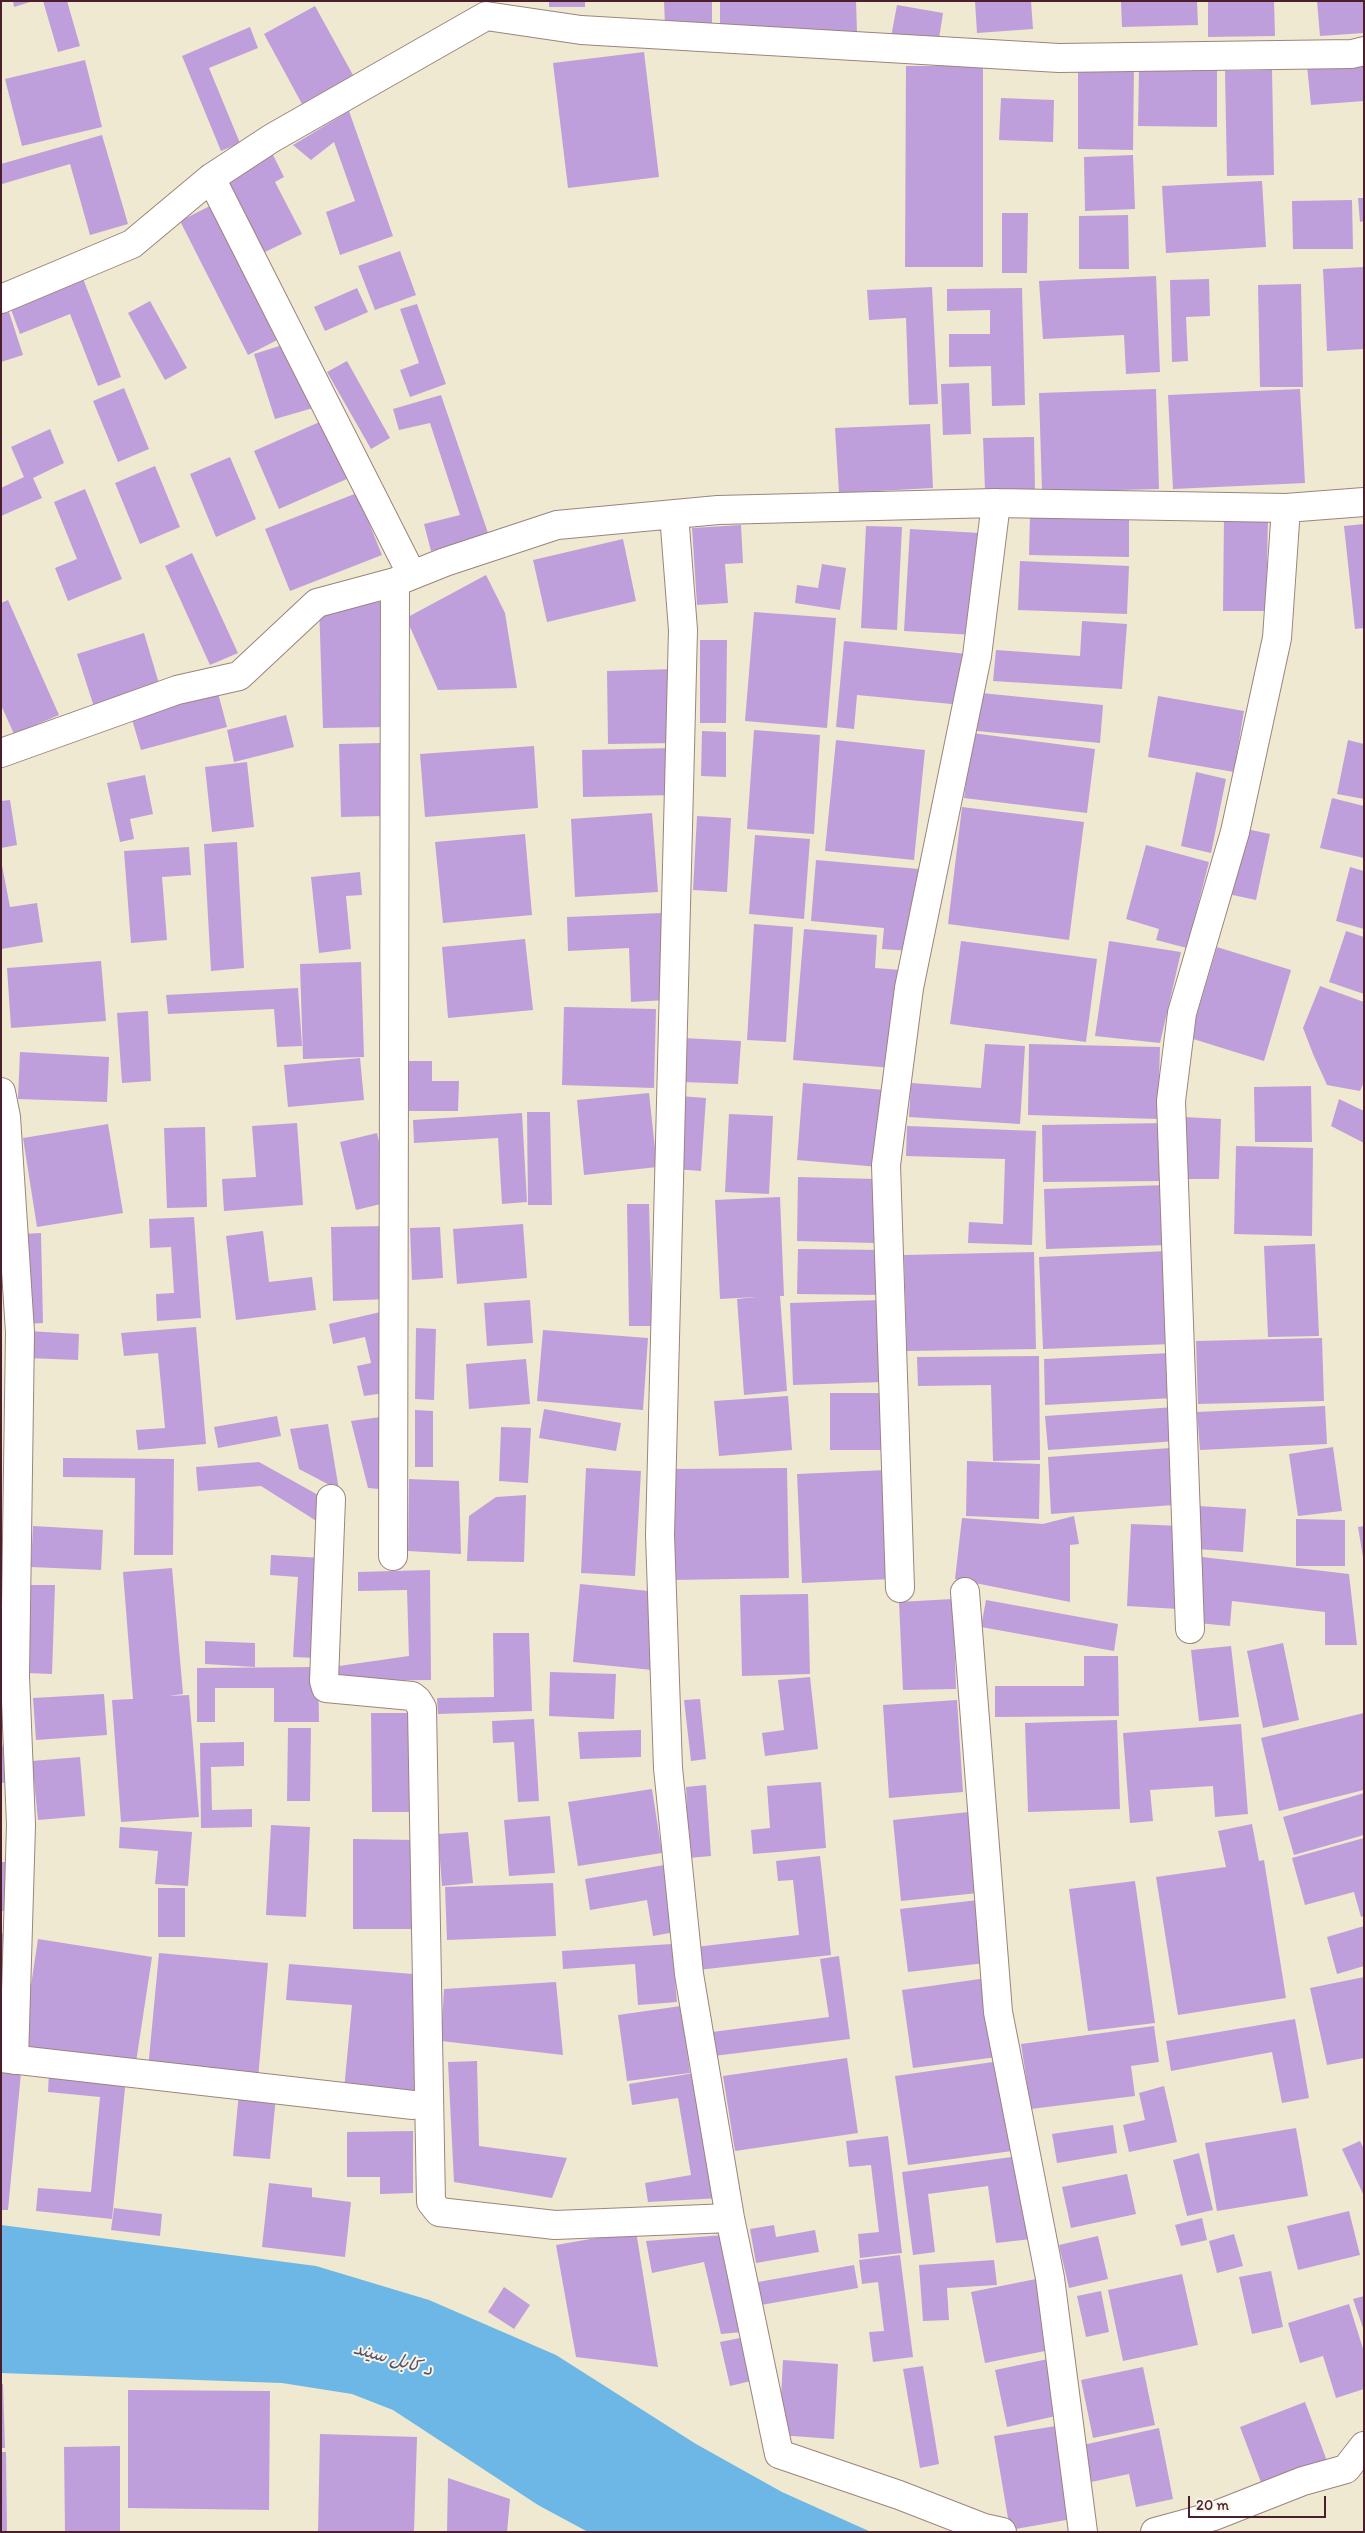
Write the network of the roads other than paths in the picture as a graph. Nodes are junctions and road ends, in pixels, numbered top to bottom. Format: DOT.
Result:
graph roads {
  1 [pos="485,9"];
  2 [pos="1364,51"];
  3 [pos="211,178"];
  4 [pos="1,299"];
  5 [pos="1364,502"];
  6 [pos="996,503"];
  7 [pos="1286,508"];
  8 [pos="674,514"];
  9 [pos="403,579"];
  10 [pos="1,753"];
  11 [pos="3,1109"];
  12 [pos="331,1500"];
  13 [pos="392,1556"];
  14 [pos="900,1588"];
  15 [pos="965,1592"];
  16 [pos="1190,1629"];
  17 [pos="8,1676"];
  18 [pos="7,2059"];
  19 [pos="412,2105"];
  20 [pos="730,2218"];
  21 [pos="1364,2446"];
  22 [pos="1002,2532"];
  23 [pos="1083,2532"];
  24 [pos="1155,2532"];
  1 -- 2 [label="street"];
  1 -- 3 [label="street"];
  3 -- 4 [label="street"];
  3 -- 9 [label="street"];
  5 -- 7 [label="street"];
  6 -- 7 [label="street"];
  6 -- 8 [label="street"];
  6 -- 14 [label="street"];
  7 -- 16 [label="street"];
  8 -- 9 [label="street"];
  8 -- 20 [label="street"];
  9 -- 10 [label="street"];
  9 -- 13 [label="street"];
  11 -- 17 [label="street"];
  12 -- 20 [label="street"];
  15 -- 23 [label="street"];
  17 -- 18 [label="street"];
  18 -- 19 [label="street"];
  20 -- 22 [label="street"];
  21 -- 24 [label="street"];
}
